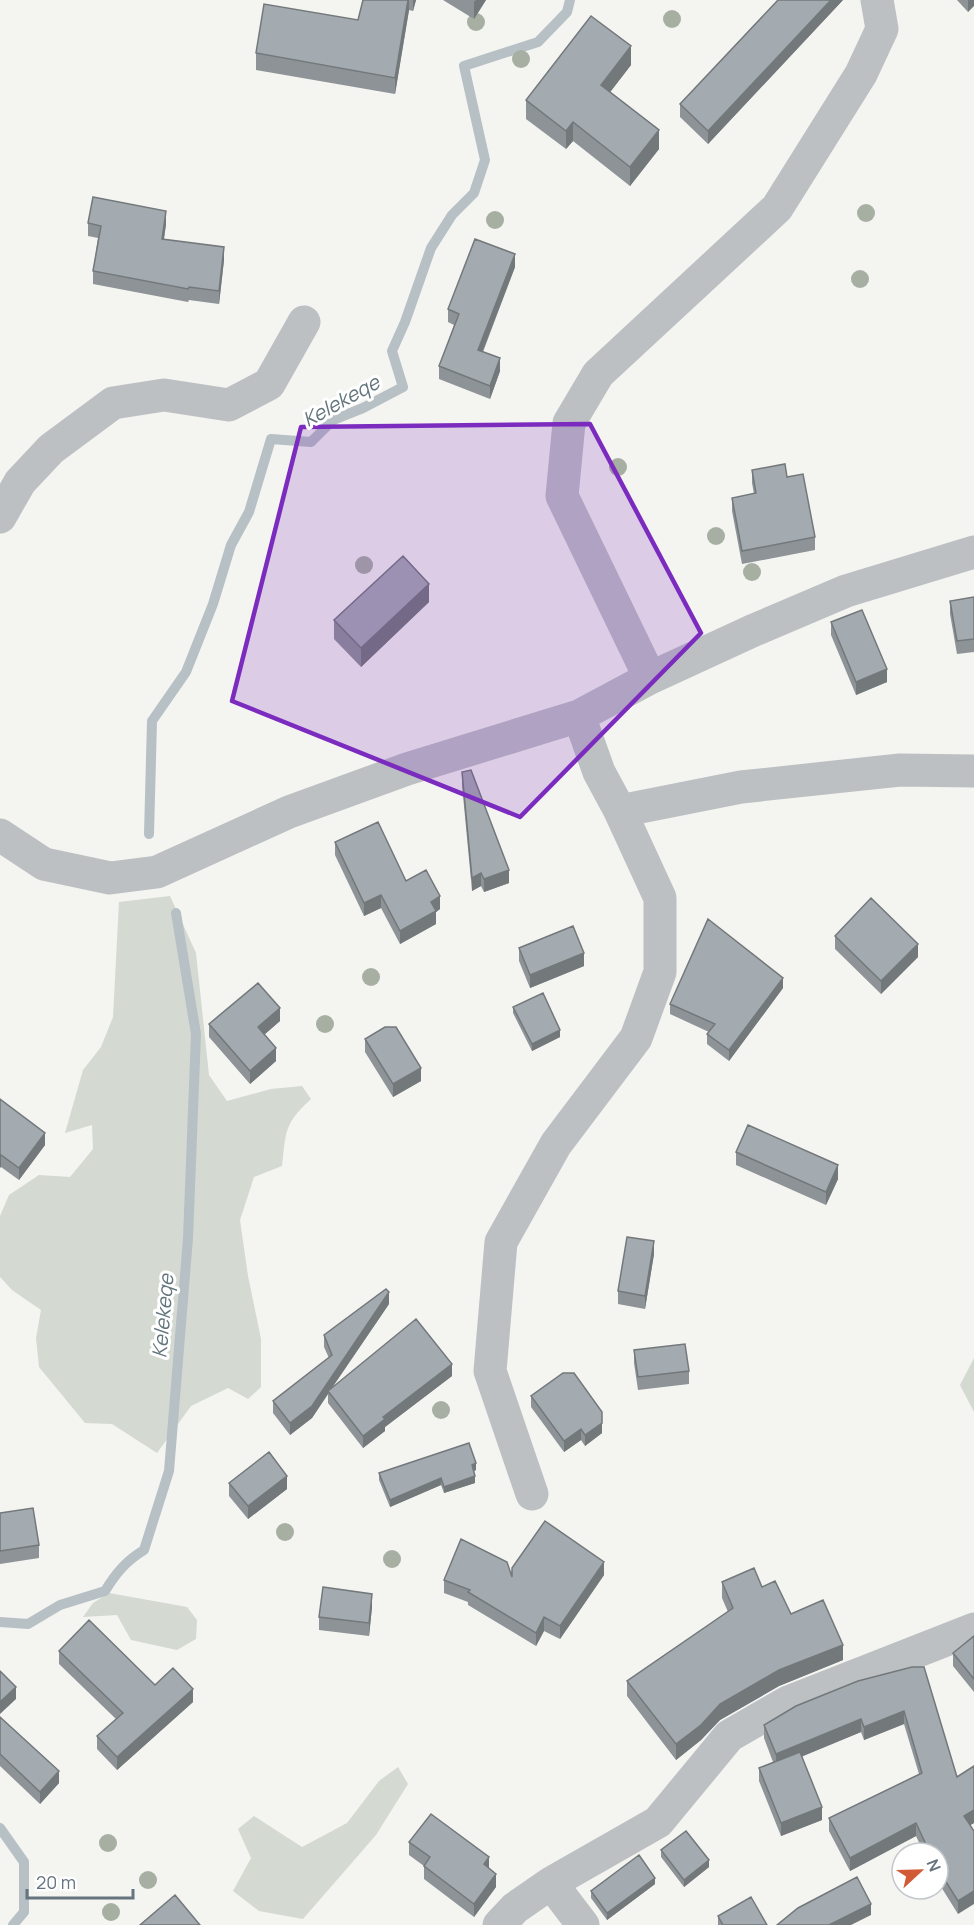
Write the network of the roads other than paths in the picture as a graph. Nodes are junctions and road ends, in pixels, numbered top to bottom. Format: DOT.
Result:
graph roads {
  1 [pos="877,0"];
  2 [pos="304,322"];
  3 [pos="0,517"];
  4 [pos="974,552"];
  5 [pos="650,678"];
  6 [pos="579,716"];
  7 [pos="974,771"];
  8 [pos="620,811"];
  9 [pos="0,835"];
  10 [pos="532,1494"];
  11 [pos="974,1629"];
  12 [pos="551,1883"];
  13 [pos="499,1925"];
  14 [pos="583,1925"];
  1 -- 5 [label="street"];
  2 -- 3 [label="street"];
  4 -- 5 [label="street"];
  5 -- 6 [label="street"];
  6 -- 8 [label="street"];
  6 -- 9 [label="street"];
  7 -- 8 [label="street"];
  8 -- 10 [label="street"];
  11 -- 12 [label="street"];
  12 -- 13 [label="street"];
  12 -- 14 [label="street"];
}
